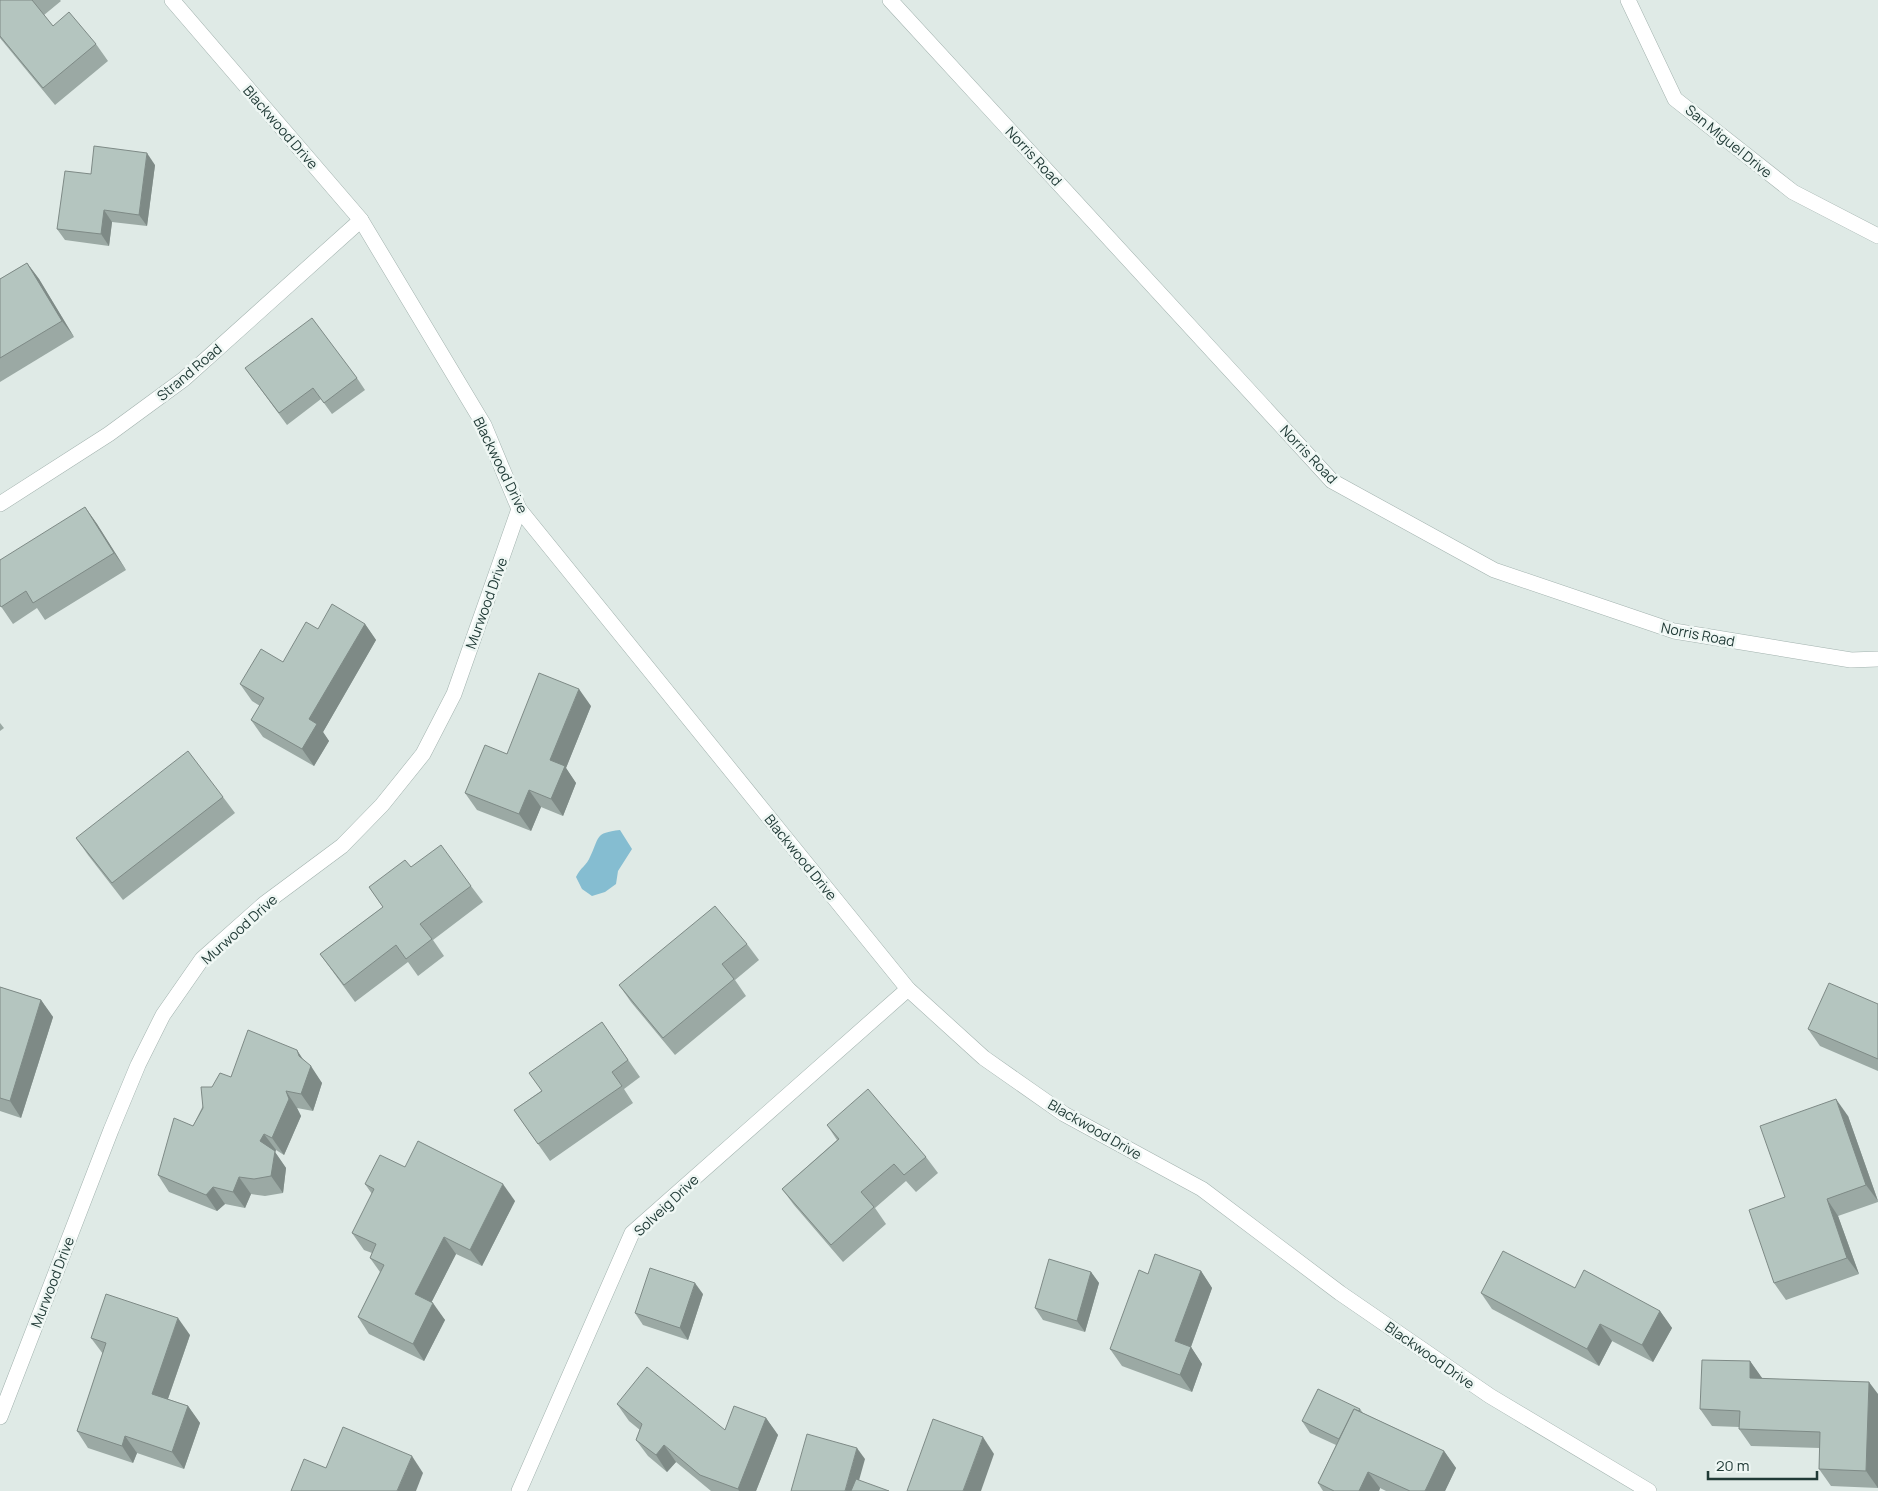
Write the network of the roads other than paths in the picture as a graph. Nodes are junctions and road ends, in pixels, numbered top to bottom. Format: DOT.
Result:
graph roads {
  1 [pos="172,0"];
  2 [pos="890,0"];
  3 [pos="1628,0"];
  4 [pos="361,220"];
  5 [pos="1878,236"];
  6 [pos="0,504"];
  7 [pos="519,509"];
  8 [pos="1878,658"];
  9 [pos="908,989"];
  10 [pos="0,1417"];
  11 [pos="520,1491"];
  12 [pos="1648,1491"];
  1 -- 4 [label="street, Blackwood Drive"];
  2 -- 8 [label="street, Norris Road"];
  3 -- 5 [label="street, San Miguel Drive"];
  4 -- 6 [label="street, Strand Road"];
  4 -- 7 [label="street, Blackwood Drive"];
  7 -- 9 [label="street, Blackwood Drive"];
  7 -- 10 [label="street, Murwood Drive"];
  9 -- 11 [label="street, Solveig Drive"];
  9 -- 12 [label="street, Blackwood Drive"];
}
